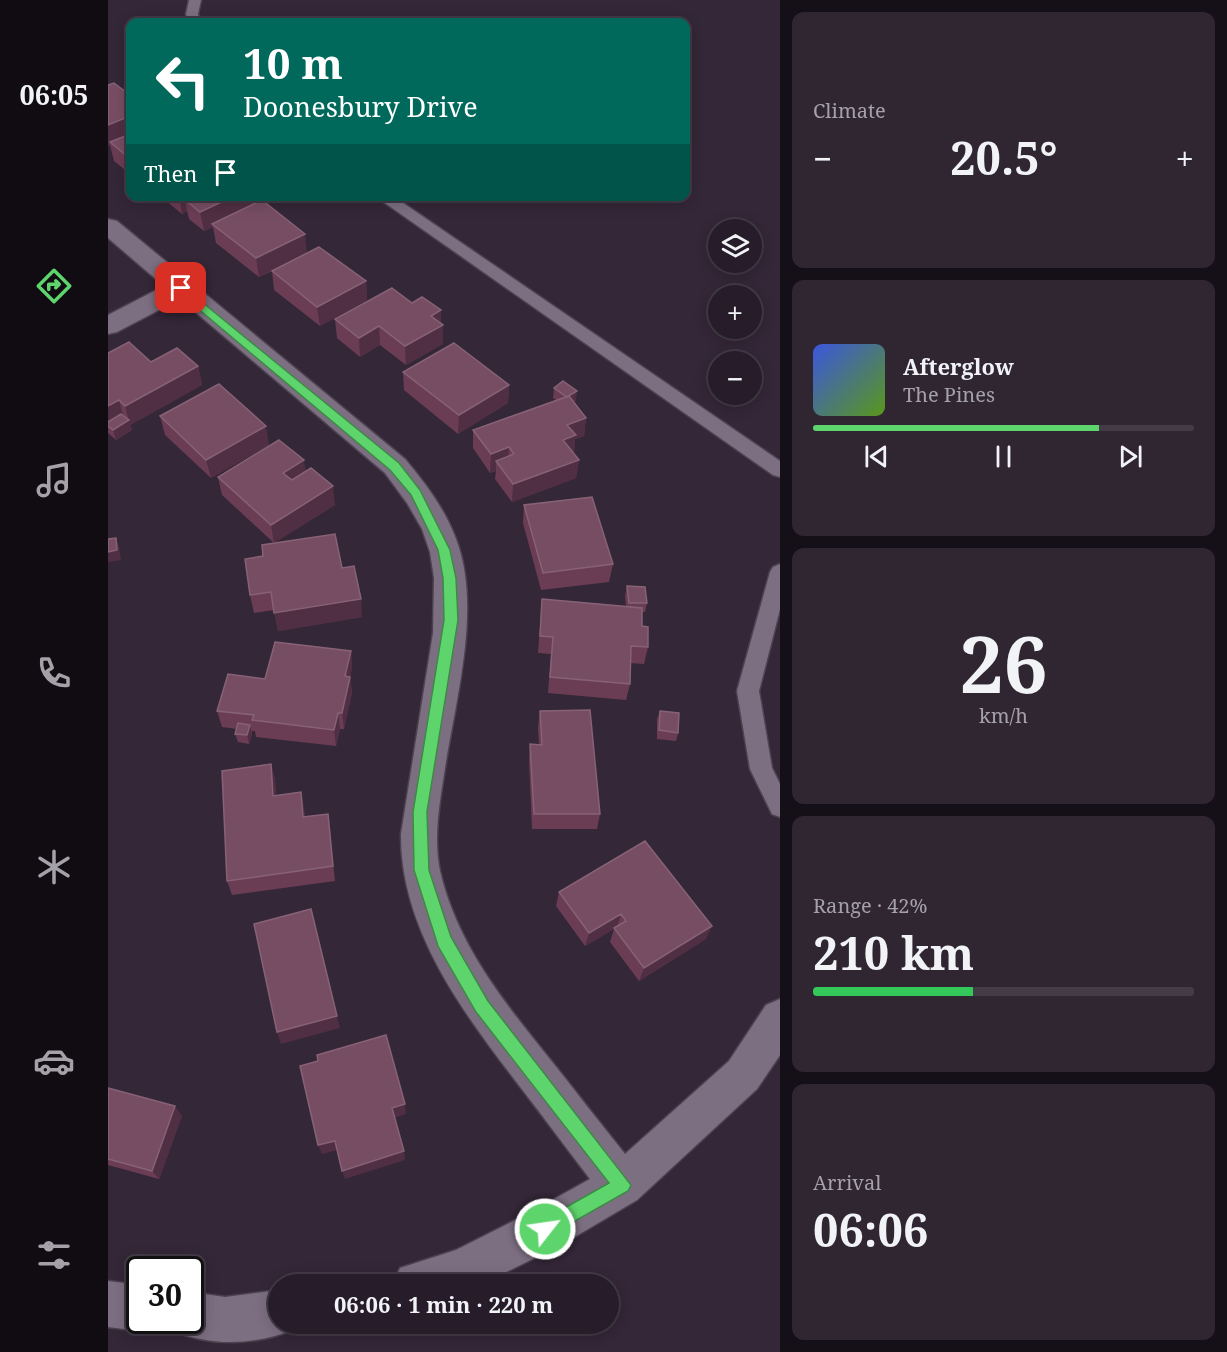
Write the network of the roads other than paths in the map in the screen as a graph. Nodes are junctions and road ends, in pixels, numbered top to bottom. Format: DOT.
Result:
graph roads {
  1 [pos="195,0"];
  2 [pos="193,18"];
  3 [pos="389,201"];
  4 [pos="108,226"];
  5 [pos="181,288"];
  6 [pos="108,326"];
  7 [pos="780,470"];
  8 [pos="780,572"];
  9 [pos="780,807"];
  10 [pos="780,1019"];
  11 [pos="622,1185"];
  12 [pos="449,1274"];
  13 [pos="108,1304"];
  14 [pos="126,1306"];
  15 [pos="268,1314"];
  16 [pos="204,1317"];
  1 -- 2 [label="lane"];
  3 -- 7 [label="lane"];
  4 -- 5 [label="street"];
  5 -- 6 [label="street"];
  5 -- 11 [label="street"];
  8 -- 9 [label="lane"];
  10 -- 11 [label="street"];
  11 -- 12 [label="street"];
  13 -- 14 [label="street"];
  15 -- 16 [label="street"];
}
